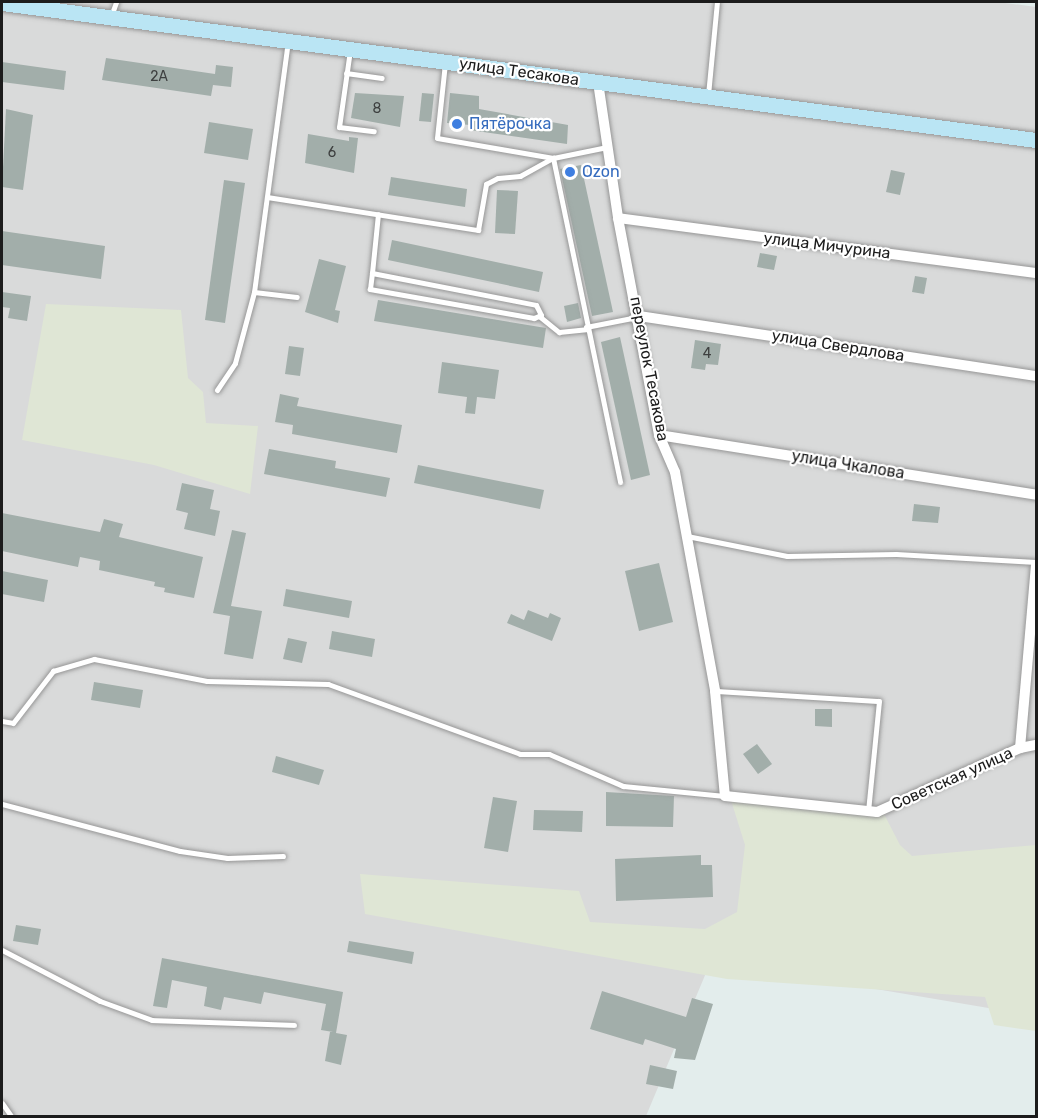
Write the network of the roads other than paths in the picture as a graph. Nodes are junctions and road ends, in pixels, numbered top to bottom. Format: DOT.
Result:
graph roads {
  1 [pos="717,2"];
  2 [pos="2,3"];
  3 [pos="114,9"];
  4 [pos="289,40"];
  5 [pos="350,48"];
  6 [pos="445,62"];
  7 [pos="346,73"];
  8 [pos="382,78"];
  9 [pos="598,82"];
  10 [pos="708,97"];
  11 [pos="374,131"];
  12 [pos="1036,140"];
  13 [pos="608,147"];
  14 [pos="552,158"];
  15 [pos="267,197"];
  16 [pos="378,214"];
  17 [pos="618,218"];
  18 [pos="372,273"];
  19 [pos="1036,273"];
  20 [pos="254,292"];
  21 [pos="297,297"];
  22 [pos="538,316"];
  23 [pos="639,316"];
  24 [pos="586,328"];
  25 [pos="1036,376"];
  26 [pos="217,390"];
  27 [pos="659,435"];
  28 [pos="620,482"];
  29 [pos="1036,495"];
  30 [pos="687,536"];
  31 [pos="1036,564"];
  32 [pos="1034,612"];
  33 [pos="715,691"];
  34 [pos="2,721"];
  35 [pos="1036,745"];
  36 [pos="1020,748"];
  37 [pos="725,796"];
  38 [pos="2,804"];
  39 [pos="868,812"];
  40 [pos="283,856"];
  41 [pos="2,950"];
  42 [pos="294,1025"];
  43 [pos="2,1103"];
  44 [pos="11,1116"];
  1 -- 10 [label="lane"];
  2 -- 3 [label="main road, улица Тесакова"];
  3 -- 4 [label="main road, улица Тесакова"];
  4 -- 5 [label="main road, улица Тесакова"];
  4 -- 15 [label="lane"];
  5 -- 6 [label="main road, улица Тесакова"];
  5 -- 7 [label="lane"];
  6 -- 9 [label="main road, улица Тесакова"];
  6 -- 14 [label="lane"];
  7 -- 8 [label="lane"];
  7 -- 11 [label="lane"];
  9 -- 10 [label="main road, улица Тесакова"];
  9 -- 13 [label="street, переулок Тесакова"];
  10 -- 12 [label="main road, улица Тесакова"];
  13 -- 14 [label="lane"];
  13 -- 17 [label="street, переулок Тесакова"];
  14 -- 16 [label="lane"];
  14 -- 24 [label="lane"];
  15 -- 16 [label="lane"];
  15 -- 20 [label="lane"];
  16 -- 18 [label="lane"];
  17 -- 19 [label="street, улица Мичурина"];
  17 -- 23 [label="street, переулок Тесакова"];
  18 -- 22 [label="lane"];
  18 -- 22 [label="lane"];
  20 -- 21 [label="lane"];
  20 -- 26 [label="lane"];
  22 -- 24 [label="lane"];
  23 -- 24 [label="lane"];
  23 -- 25 [label="street, улица Свердлова"];
  23 -- 27 [label="street, переулок Тесакова"];
  24 -- 28 [label="lane"];
  27 -- 29 [label="street, улица Чкалова"];
  27 -- 30 [label="street, переулок Тесакова"];
  30 -- 31 [label="lane"];
  30 -- 33 [label="street, переулок Тесакова"];
  31 -- 32 [label="street"];
  32 -- 36 [label="street"];
  33 -- 37 [label="street, переулок Тесакова"];
  33 -- 39 [label="lane"];
  34 -- 37 [label="lane"];
  35 -- 36 [label="street, Советская улица"];
  36 -- 39 [label="street, Советская улица"];
  37 -- 39 [label="street, Советская улица"];
  38 -- 40 [label="lane"];
  41 -- 42 [label="lane"];
  43 -- 44 [label="lane"];
}
